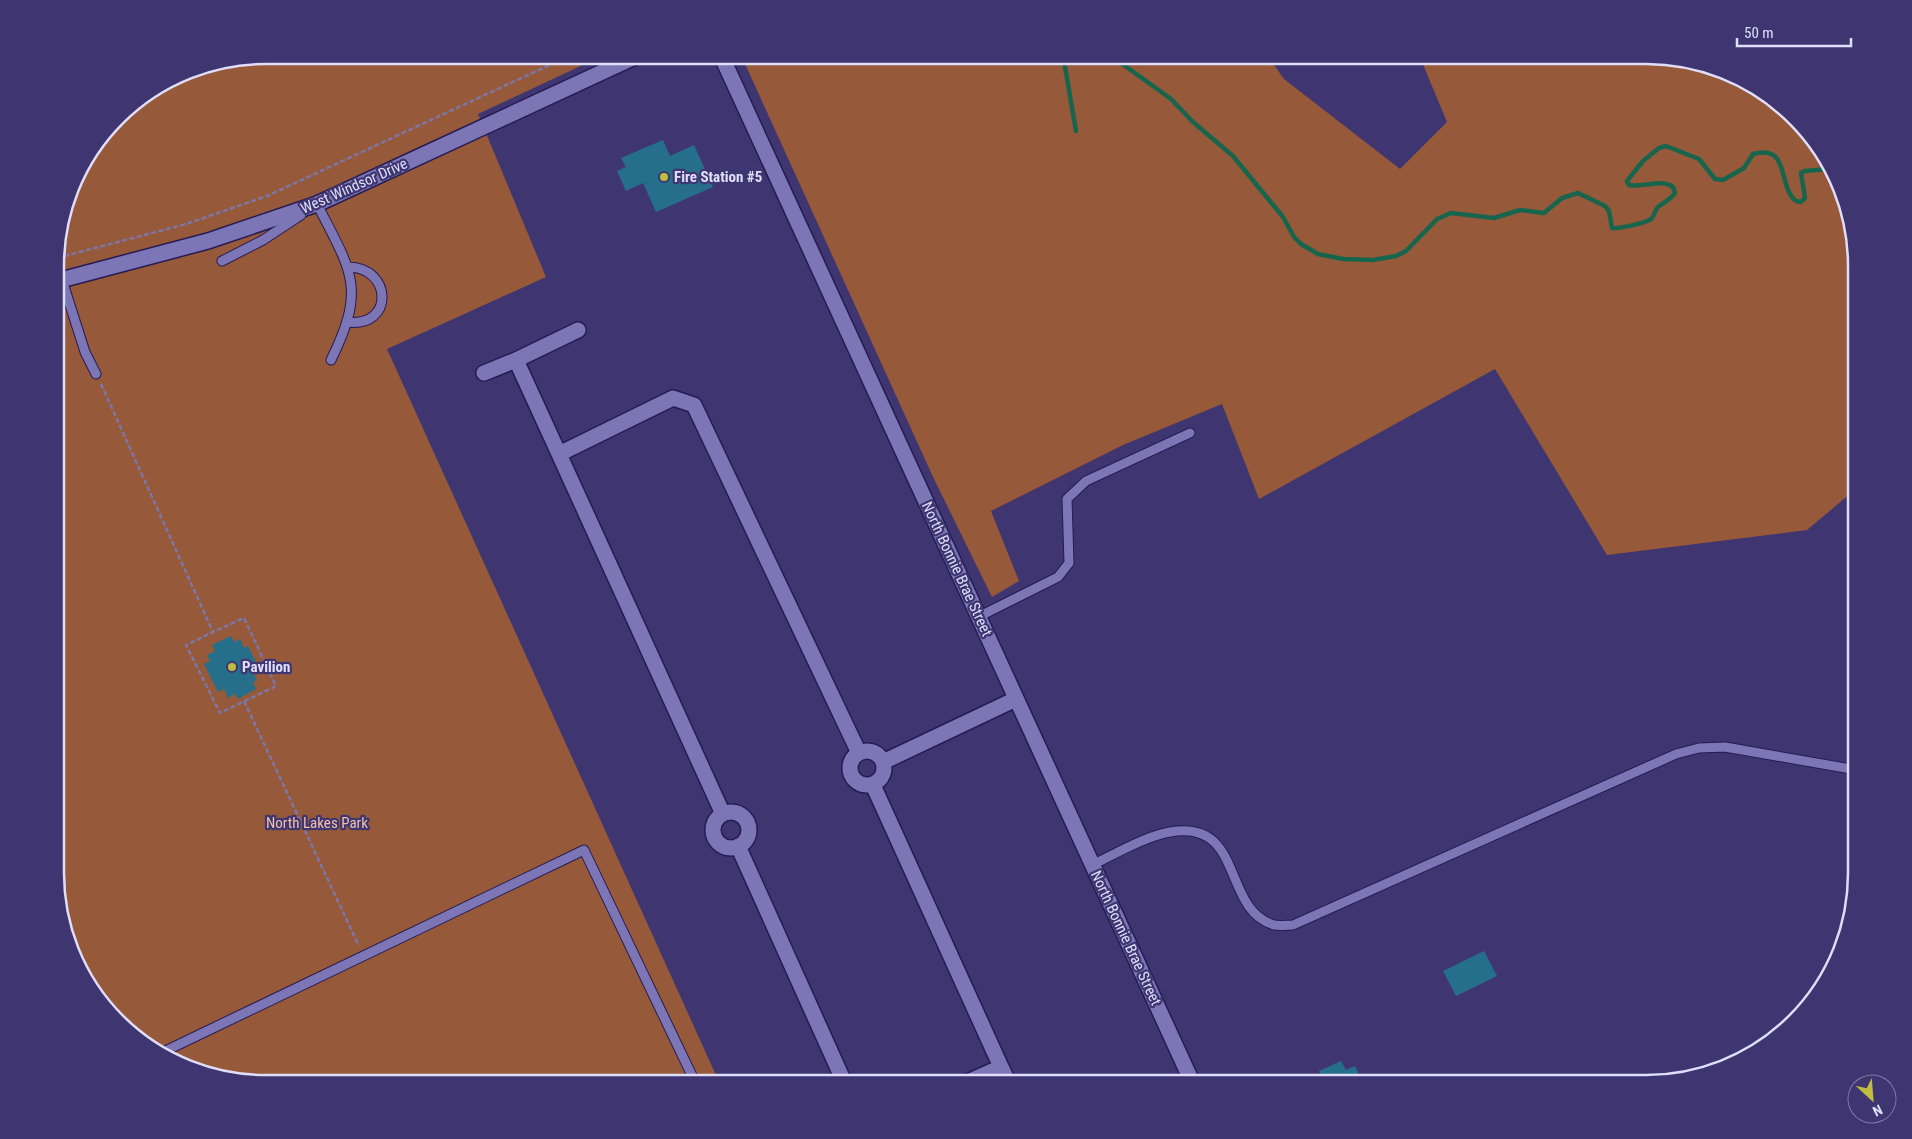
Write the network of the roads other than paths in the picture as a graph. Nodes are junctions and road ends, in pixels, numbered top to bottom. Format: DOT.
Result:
graph roads {
  1 [pos="620,64"];
  2 [pos="725,64"];
  3 [pos="317,204"];
  4 [pos="222,260"];
  5 [pos="348,267"];
  6 [pos="64,279"];
  7 [pos="64,294"];
  8 [pos="347,322"];
  9 [pos="578,330"];
  10 [pos="331,360"];
  11 [pos="516,360"];
  12 [pos="484,373"];
  13 [pos="96,374"];
  14 [pos="1190,433"];
  15 [pos="559,454"];
  16 [pos="978,617"];
  17 [pos="1016,699"];
  18 [pos="859,753"];
  19 [pos="883,762"];
  20 [pos="1848,769"];
  21 [pos="872,785"];
  22 [pos="723,814"];
  23 [pos="738,846"];
  24 [pos="1092,865"];
  25 [pos="168,1050"];
  26 [pos="1001,1067"];
  27 [pos="692,1075"];
  28 [pos="842,1075"];
  29 [pos="984,1075"];
  30 [pos="1005,1075"];
  31 [pos="1188,1075"];
  1 -- 3 [label="street, West Windsor Drive"];
  2 -- 16 [label="street, North Bonnie Brae Street"];
  3 -- 4 [label="lane"];
  3 -- 5 [label="lane"];
  3 -- 6 [label="street, West Windsor Drive"];
  5 -- 8 [label="lane"];
  5 -- 8 [label="lane"];
  7 -- 13 [label="lane"];
  8 -- 10 [label="lane"];
  9 -- 11 [label="street"];
  11 -- 12 [label="street"];
  11 -- 15 [label="street"];
  14 -- 16 [label="lane"];
  15 -- 18 [label="street"];
  15 -- 22 [label="street"];
  16 -- 17 [label="street, North Bonnie Brae Street"];
  17 -- 19 [label="street"];
  17 -- 24 [label="street, North Bonnie Brae Street"];
  18 -- 19 [label="street"];
  18 -- 21 [label="street"];
  19 -- 21 [label="street"];
  20 -- 24 [label="lane"];
  21 -- 26 [label="street"];
  22 -- 23 [label="street"];
  22 -- 23 [label="street"];
  23 -- 28 [label="street"];
  24 -- 31 [label="street, North Bonnie Brae Street"];
  25 -- 27 [label="lane"];
  26 -- 29 [label="street"];
  26 -- 30 [label="street"];
}
